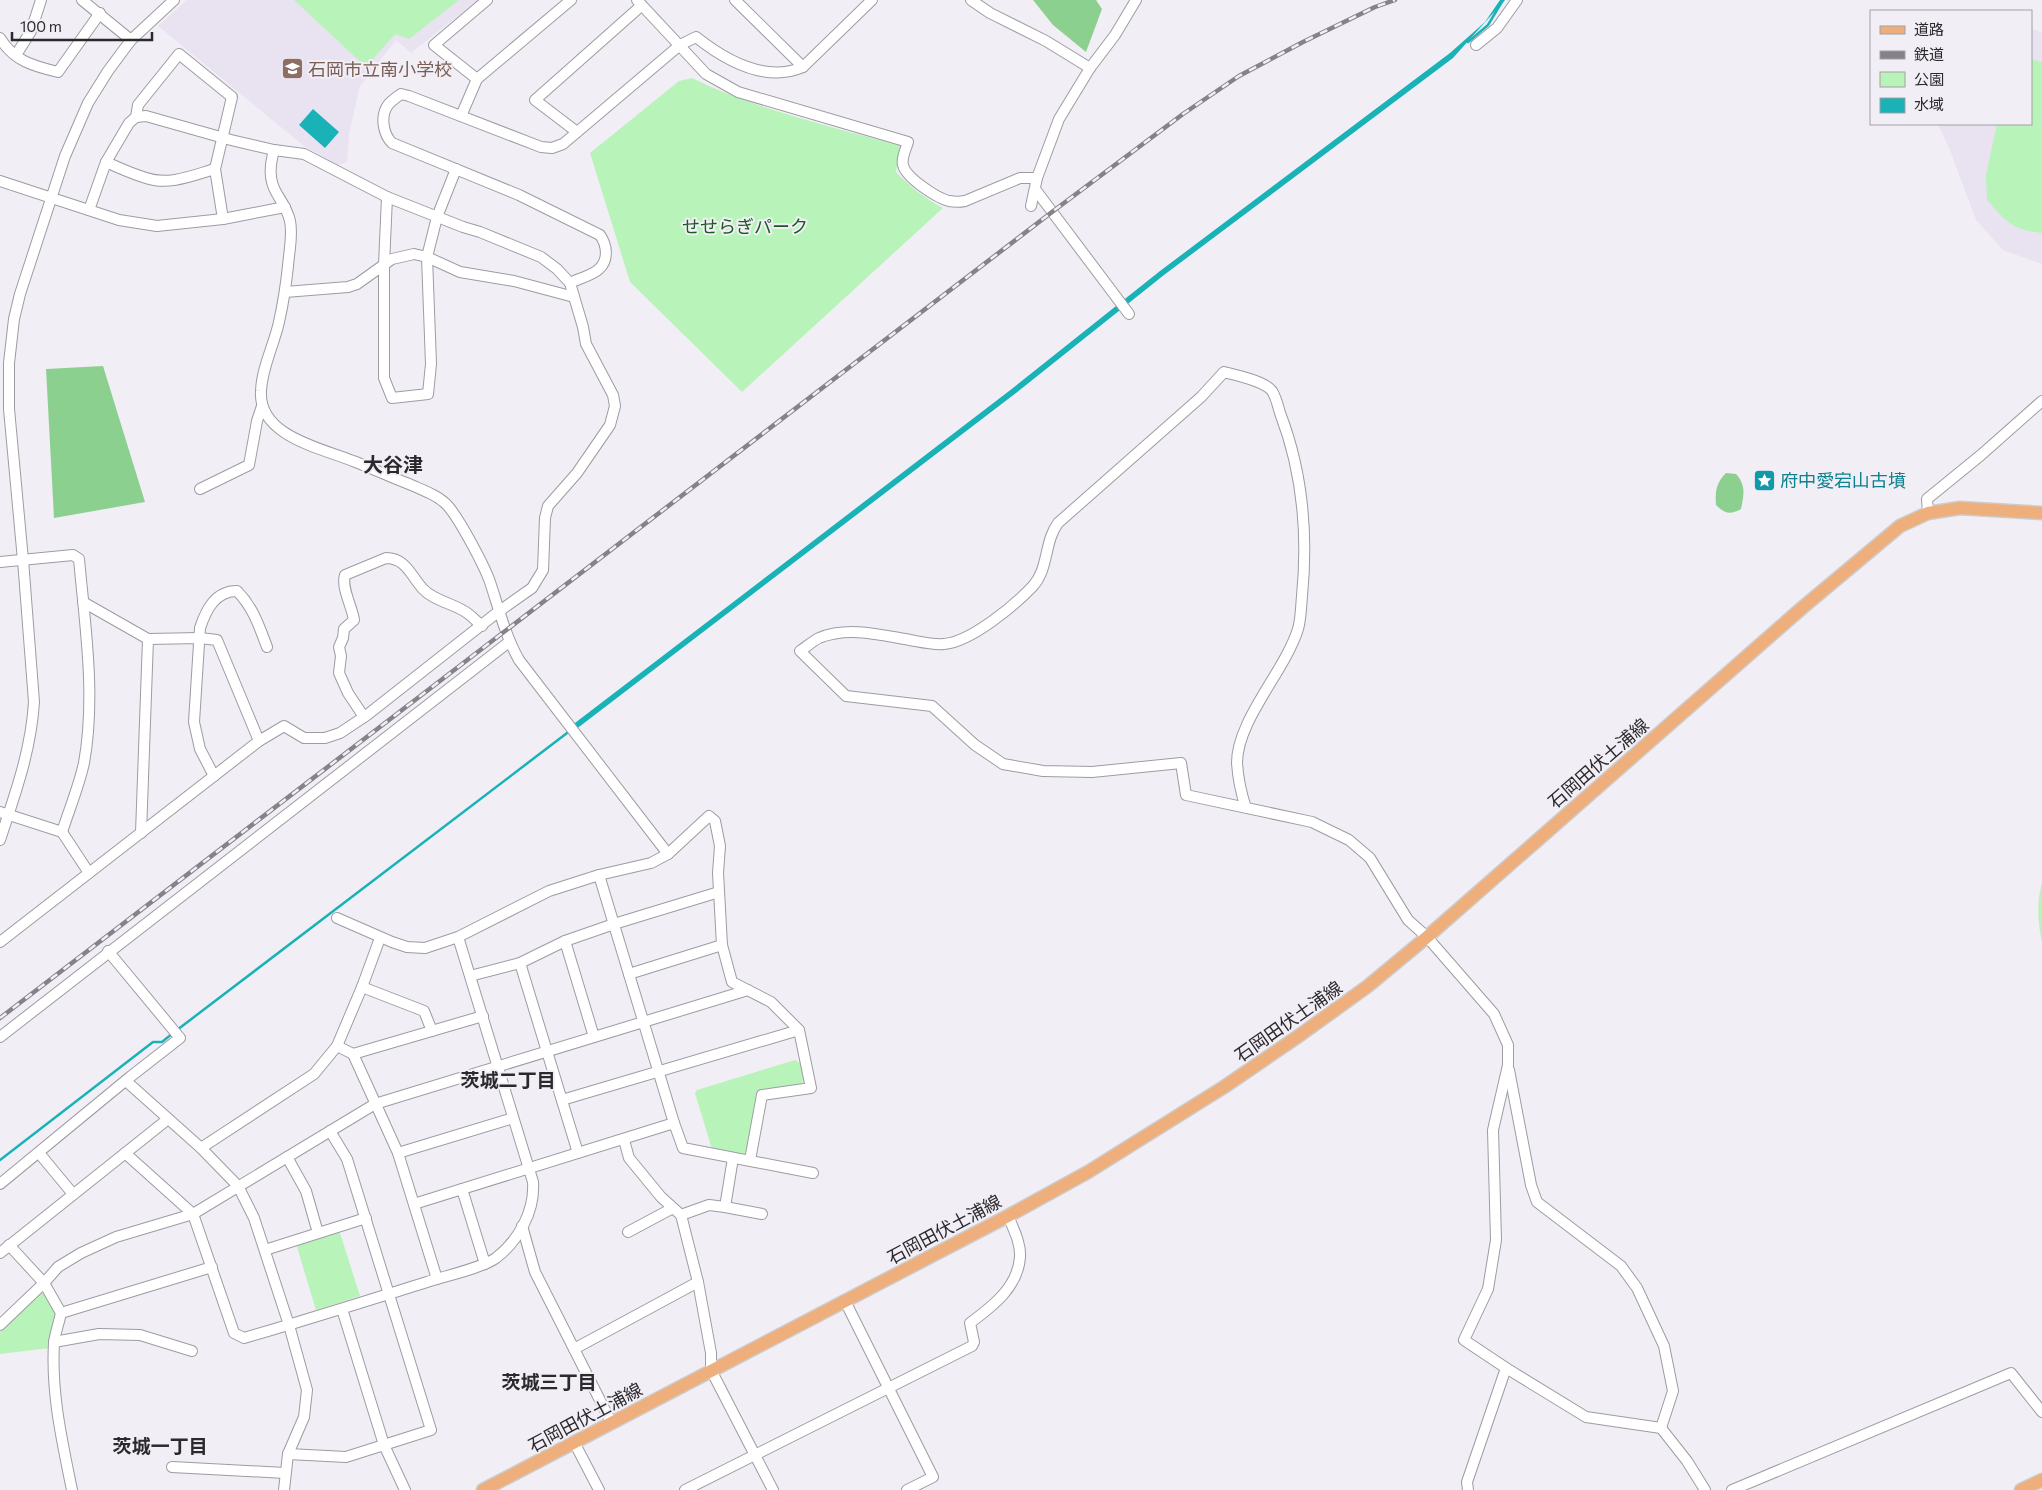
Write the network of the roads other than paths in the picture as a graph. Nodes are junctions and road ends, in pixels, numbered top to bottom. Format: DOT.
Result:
graph roads {
  1 [pos="41,0"];
  2 [pos="82,0"];
  3 [pos="174,0"];
  4 [pos="487,0"];
  5 [pos="571,0"];
  6 [pos="735,0"];
  7 [pos="872,0"];
  8 [pos="971,0"];
  9 [pos="1136,0"];
  10 [pos="1517,0"];
  11 [pos="639,3"];
  12 [pos="100,13"];
  13 [pos="0,38"];
  14 [pos="131,40"];
  15 [pos="680,46"];
  16 [pos="1476,46"];
  17 [pos="16,56"];
  18 [pos="803,67"];
  19 [pos="1090,68"];
  20 [pos="476,79"];
  21 [pos="461,116"];
  22 [pos="136,117"];
  23 [pos="577,132"];
  24 [pos="224,138"];
  25 [pos="274,150"];
  26 [pos="106,162"];
  27 [pos="215,169"];
  28 [pos="456,169"];
  29 [pos="0,181"];
  30 [pos="1036,184"];
  31 [pos="51,197"];
  32 [pos="387,197"];
  33 [pos="1031,206"];
  34 [pos="285,207"];
  35 [pos="89,210"];
  36 [pos="437,217"];
  37 [pos="223,219"];
  38 [pos="426,257"];
  39 [pos="384,264"];
  40 [pos="570,283"];
  41 [pos="285,292"];
  42 [pos="574,297"];
  43 [pos="1127,312"];
  44 [pos="5,345"];
  45 [pos="2042,401"];
  46 [pos="262,406"];
  47 [pos="200,489"];
  48 [pos="1928,513"];
  49 [pos="2042,513"];
  50 [pos="23,560"];
  51 [pos="0,562"];
  52 [pos="83,602"];
  53 [pos="498,612"];
  54 [pos="482,626"];
  55 [pos="148,638"];
  56 [pos="200,638"];
  57 [pos="509,642"];
  58 [pos="267,647"];
  59 [pos="364,717"];
  60 [pos="259,741"];
  61 [pos="214,776"];
  62 [pos="1246,808"];
  63 [pos="4,814"];
  64 [pos="62,832"];
  65 [pos="141,833"];
  66 [pos="0,840"];
  67 [pos="668,854"];
  68 [pos="89,873"];
  69 [pos="599,875"];
  70 [pos="719,892"];
  71 [pos="336,918"];
  72 [pos="614,924"];
  73 [pos="1427,937"];
  74 [pos="380,938"];
  75 [pos="458,938"];
  76 [pos="565,941"];
  77 [pos="0,942"];
  78 [pos="722,945"];
  79 [pos="108,951"];
  80 [pos="520,963"];
  81 [pos="629,974"];
  82 [pos="470,976"];
  83 [pos="362,987"];
  84 [pos="748,990"];
  85 [pos="483,1016"];
  86 [pos="643,1022"];
  87 [pos="799,1030"];
  88 [pos="432,1031"];
  89 [pos="0,1037"];
  90 [pos="594,1037"];
  91 [pos="337,1046"];
  92 [pos="547,1051"];
  93 [pos="353,1054"];
  94 [pos="1508,1065"];
  95 [pos="498,1067"];
  96 [pos="659,1072"];
  97 [pos="126,1081"];
  98 [pos="562,1100"];
  99 [pos="375,1104"];
  100 [pos="168,1118"];
  101 [pos="513,1118"];
  102 [pos="674,1123"];
  103 [pos="330,1131"];
  104 [pos="624,1140"];
  105 [pos="201,1148"];
  106 [pos="39,1153"];
  107 [pos="124,1153"];
  108 [pos="398,1153"];
  109 [pos="578,1153"];
  110 [pos="287,1157"];
  111 [pos="733,1158"];
  112 [pos="750,1160"];
  113 [pos="529,1169"];
  114 [pos="813,1173"];
  115 [pos="0,1184"];
  116 [pos="238,1186"];
  117 [pos="462,1189"];
  118 [pos="72,1194"];
  119 [pos="414,1204"];
  120 [pos="725,1207"];
  121 [pos="673,1208"];
  122 [pos="192,1214"];
  123 [pos="762,1214"];
  124 [pos="681,1215"];
  125 [pos="1008,1216"];
  126 [pos="366,1218"];
  127 [pos="522,1226"];
  128 [pos="628,1232"];
  129 [pos="318,1233"];
  130 [pos="9,1245"];
  131 [pos="265,1250"];
  132 [pos="0,1253"];
  133 [pos="485,1264"];
  134 [pos="212,1267"];
  135 [pos="437,1279"];
  136 [pos="698,1282"];
  137 [pos="44,1283"];
  138 [pos="389,1294"];
  139 [pos="845,1301"];
  140 [pos="342,1308"];
  141 [pos="61,1313"];
  142 [pos="0,1325"];
  143 [pos="289,1325"];
  144 [pos="54,1342"];
  145 [pos="574,1349"];
  146 [pos="192,1352"];
  147 [pos="1506,1368"];
  148 [pos="711,1370"];
  149 [pos="889,1389"];
  150 [pos="2042,1412"];
  151 [pos="611,1422"];
  152 [pos="1661,1428"];
  153 [pos="574,1442"];
  154 [pos="384,1444"];
  155 [pos="288,1454"];
  156 [pos="755,1455"];
  157 [pos="172,1467"];
  158 [pos="285,1473"];
  159 [pos="2042,1480"];
  160 [pos="72,1490"];
  161 [pos="284,1490"];
  162 [pos="405,1490"];
  163 [pos="483,1490"];
  164 [pos="600,1490"];
  165 [pos="685,1490"];
  166 [pos="773,1490"];
  167 [pos="907,1490"];
  168 [pos="1468,1490"];
  169 [pos="1705,1490"];
  170 [pos="1732,1490"];
  171 [pos="2022,1490"];
  1 -- 17 [label="street"];
  2 -- 12 [label="street"];
  3 -- 14 [label="street"];
  4 -- 20 [label="street"];
  5 -- 20 [label="street"];
  6 -- 18 [label="street"];
  7 -- 18 [label="street"];
  8 -- 19 [label="street"];
  9 -- 19 [label="street"];
  10 -- 16 [label="street"];
  11 -- 15 [label="street"];
  11 -- 23 [label="street"];
  12 -- 14 [label="street"];
  12 -- 17 [label="street"];
  13 -- 17 [label="street"];
  14 -- 31 [label="street"];
  15 -- 18 [label="street"];
  15 -- 23 [label="street"];
  15 -- 30 [label="street"];
  19 -- 30 [label="street"];
  20 -- 21 [label="street"];
  21 -- 23 [label="street"];
  21 -- 28 [label="street"];
  22 -- 24 [label="street"];
  22 -- 24 [label="street"];
  22 -- 26 [label="street"];
  24 -- 25 [label="street"];
  24 -- 27 [label="street"];
  25 -- 32 [label="street"];
  25 -- 34 [label="street"];
  26 -- 27 [label="street"];
  26 -- 35 [label="street"];
  27 -- 37 [label="street"];
  28 -- 36 [label="street"];
  28 -- 40 [label="street"];
  29 -- 31 [label="street"];
  30 -- 33 [label="street"];
  30 -- 43 [label="street"];
  31 -- 35 [label="street"];
  31 -- 44 [label="street"];
  32 -- 36 [label="street"];
  32 -- 39 [label="street"];
  34 -- 37 [label="street"];
  34 -- 41 [label="street"];
  35 -- 37 [label="street"];
  36 -- 38 [label="street"];
  36 -- 40 [label="street"];
  38 -- 39 [label="street"];
  38 -- 39 [label="street"];
  38 -- 42 [label="street"];
  39 -- 41 [label="street"];
  40 -- 42 [label="street"];
  41 -- 46 [label="street"];
  42 -- 53 [label="street"];
  44 -- 50 [label="street"];
  45 -- 48 [label="street"];
  46 -- 47 [label="street"];
  46 -- 53 [label="street"];
  48 -- 49 [label="main road, 石岡田伏土浦線"];
  48 -- 73 [label="main road, 石岡田伏土浦線"];
  50 -- 51 [label="street"];
  50 -- 52 [label="street"];
  50 -- 63 [label="street"];
  52 -- 55 [label="street"];
  52 -- 64 [label="street"];
  53 -- 54 [label="street"];
  53 -- 57 [label="street"];
  54 -- 59 [label="street"];
  54 -- 59 [label="street"];
  55 -- 56 [label="street"];
  55 -- 65 [label="street"];
  56 -- 58 [label="street"];
  56 -- 60 [label="street"];
  56 -- 61 [label="street"];
  57 -- 67 [label="street"];
  57 -- 79 [label="street"];
  59 -- 60 [label="street"];
  60 -- 61 [label="street"];
  61 -- 65 [label="street"];
  62 -- 62 [label="street"];
  62 -- 73 [label="street"];
  63 -- 64 [label="street"];
  63 -- 66 [label="street"];
  64 -- 68 [label="street"];
  65 -- 68 [label="street"];
  67 -- 69 [label="street"];
  67 -- 70 [label="street"];
  68 -- 77 [label="street"];
  69 -- 72 [label="street"];
  69 -- 75 [label="street"];
  70 -- 72 [label="street"];
  70 -- 78 [label="street"];
  71 -- 74 [label="street"];
  72 -- 76 [label="street"];
  72 -- 81 [label="street"];
  73 -- 94 [label="street"];
  73 -- 125 [label="main road, 石岡田伏土浦線"];
  74 -- 75 [label="street"];
  74 -- 83 [label="street"];
  75 -- 82 [label="street"];
  76 -- 80 [label="street"];
  76 -- 90 [label="street"];
  78 -- 81 [label="street"];
  78 -- 84 [label="street"];
  79 -- 89 [label="street"];
  79 -- 97 [label="street"];
  80 -- 82 [label="street"];
  80 -- 92 [label="street"];
  81 -- 86 [label="street"];
  82 -- 85 [label="street"];
  83 -- 88 [label="street"];
  83 -- 91 [label="street"];
  84 -- 86 [label="street"];
  84 -- 87 [label="street"];
  85 -- 88 [label="street"];
  85 -- 95 [label="street"];
  86 -- 90 [label="street"];
  86 -- 96 [label="street"];
  87 -- 96 [label="street"];
  87 -- 112 [label="street"];
  88 -- 93 [label="street"];
  90 -- 92 [label="street"];
  91 -- 93 [label="street"];
  91 -- 105 [label="street"];
  92 -- 95 [label="street"];
  92 -- 98 [label="street"];
  93 -- 99 [label="street"];
  94 -- 147 [label="street"];
  94 -- 152 [label="street"];
  95 -- 99 [label="street"];
  95 -- 101 [label="street"];
  96 -- 98 [label="street"];
  96 -- 102 [label="street"];
  97 -- 100 [label="street"];
  97 -- 106 [label="street"];
  98 -- 109 [label="street"];
  99 -- 103 [label="street"];
  99 -- 108 [label="street"];
  100 -- 105 [label="street"];
  100 -- 107 [label="street"];
  101 -- 108 [label="street"];
  101 -- 113 [label="street"];
  102 -- 104 [label="street"];
  102 -- 111 [label="street"];
  103 -- 110 [label="street"];
  103 -- 126 [label="street"];
  104 -- 109 [label="street"];
  104 -- 121 [label="street"];
  105 -- 116 [label="street"];
  106 -- 115 [label="street"];
  106 -- 118 [label="street"];
  107 -- 118 [label="street"];
  107 -- 122 [label="street"];
  108 -- 119 [label="street"];
  109 -- 113 [label="street"];
  110 -- 116 [label="street"];
  110 -- 129 [label="street"];
  111 -- 112 [label="street"];
  111 -- 120 [label="street"];
  112 -- 114 [label="street"];
  113 -- 117 [label="street"];
  113 -- 127 [label="street"];
  116 -- 122 [label="street"];
  116 -- 131 [label="street"];
  117 -- 119 [label="street"];
  117 -- 133 [label="street"];
  118 -- 130 [label="street"];
  119 -- 135 [label="street"];
  120 -- 123 [label="street"];
  120 -- 124 [label="street"];
  121 -- 124 [label="street"];
  121 -- 128 [label="street"];
  122 -- 134 [label="street"];
  122 -- 137 [label="street"];
  124 -- 136 [label="street"];
  125 -- 139 [label="main road, 石岡田伏土浦線"];
  125 -- 149 [label="street"];
  126 -- 129 [label="street"];
  126 -- 138 [label="street"];
  127 -- 133 [label="street"];
  127 -- 145 [label="street"];
  129 -- 131 [label="street"];
  130 -- 132 [label="street"];
  130 -- 137 [label="street"];
  131 -- 143 [label="street"];
  133 -- 135 [label="street"];
  134 -- 141 [label="street"];
  134 -- 143 [label="street"];
  135 -- 138 [label="street"];
  136 -- 145 [label="street"];
  136 -- 148 [label="street"];
  137 -- 141 [label="street"];
  137 -- 142 [label="street"];
  138 -- 140 [label="street"];
  138 -- 154 [label="street"];
  139 -- 148 [label="main road, 石岡田伏土浦線"];
  139 -- 149 [label="street"];
  140 -- 143 [label="street"];
  140 -- 154 [label="street"];
  141 -- 144 [label="street"];
  143 -- 155 [label="street"];
  144 -- 146 [label="street"];
  144 -- 160 [label="street"];
  145 -- 151 [label="street"];
  147 -- 152 [label="street"];
  147 -- 168 [label="street"];
  148 -- 151 [label="main road, 石岡田伏土浦線"];
  148 -- 156 [label="street"];
  149 -- 156 [label="street"];
  149 -- 167 [label="street"];
  150 -- 170 [label="street"];
  151 -- 153 [label="main road, 石岡田伏土浦線"];
  152 -- 169 [label="street"];
  153 -- 163 [label="main road, 石岡田伏土浦線"];
  153 -- 164 [label="street"];
  154 -- 155 [label="street"];
  154 -- 162 [label="street"];
  155 -- 158 [label="street"];
  156 -- 165 [label="street"];
  156 -- 166 [label="street"];
  157 -- 158 [label="street"];
  158 -- 161 [label="street"];
  159 -- 171 [label="main road"];
}
